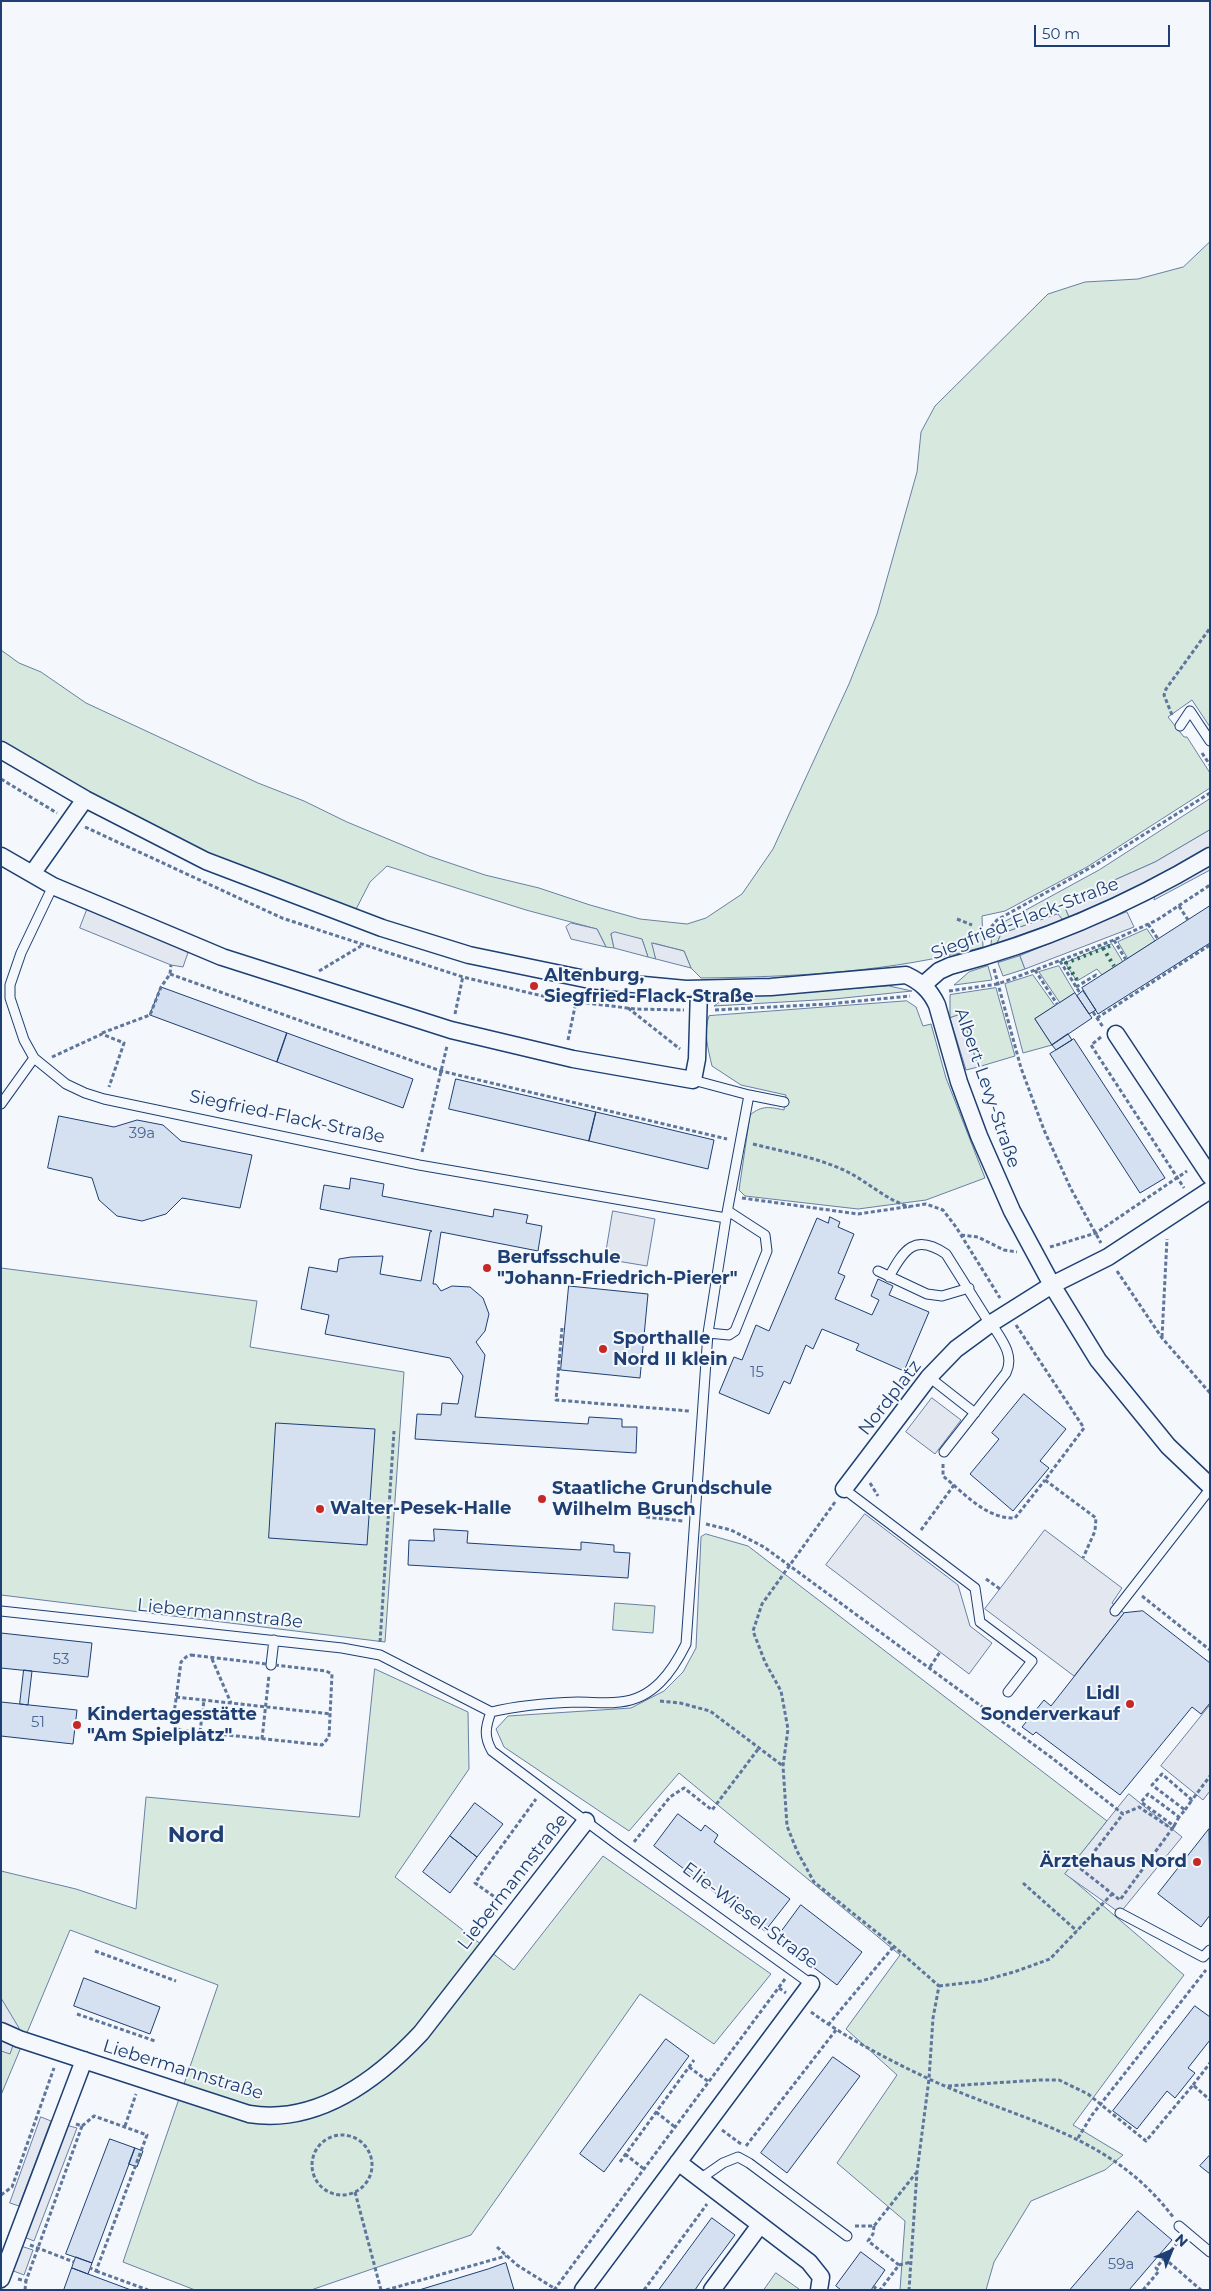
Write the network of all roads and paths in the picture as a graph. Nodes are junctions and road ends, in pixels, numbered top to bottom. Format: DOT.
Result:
graph roads {
  1 [pos="1210,628"];
  2 [pos="1180,726"];
  3 [pos="1210,741"];
  4 [pos="1,750"];
  5 [pos="1202,752"];
  6 [pos="1210,765"];
  7 [pos="1,779"];
  8 [pos="1210,793"];
  9 [pos="85,799"];
  10 [pos="69,820"];
  11 [pos="1,856"];
  12 [pos="1210,856"];
  13 [pos="32,874"];
  14 [pos="1210,885"];
  15 [pos="53,886"];
  16 [pos="1179,906"];
  17 [pos="957,919"];
  18 [pos="1188,920"];
  19 [pos="1148,924"];
  20 [pos="972,925"];
  21 [pos="1158,939"];
  22 [pos="1114,940"];
  23 [pos="1210,945"];
  24 [pos="362,946"];
  25 [pos="1204,948"];
  26 [pos="1210,952"];
  27 [pos="469,955"];
  28 [pos="990,956"];
  29 [pos="1126,960"];
  30 [pos="1060,961"];
  31 [pos="171,965"];
  32 [pos="1035,970"];
  33 [pos="170,974"];
  34 [pos="463,977"];
  35 [pos="1098,978"];
  36 [pos="301,982"];
  37 [pos="998,984"];
  38 [pos="1076,988"];
  39 [pos="700,989"];
  40 [pos="927,989"];
  41 [pos="1,992"];
  42 [pos="1080,993"];
  43 [pos="10,998"];
  44 [pos="576,1002"];
  45 [pos="1057,1004"];
  46 [pos="628,1008"];
  47 [pos="699,1010"];
  48 [pos="1093,1012"];
  49 [pos="1097,1018"];
  50 [pos="451,1030"];
  51 [pos="102,1034"];
  52 [pos="1116,1034"];
  53 [pos="565,1057"];
  54 [pos="697,1059"];
  55 [pos="37,1060"];
  56 [pos="441,1071"];
  57 [pos="693,1080"];
  58 [pos="749,1095"];
  59 [pos="104,1099"];
  60 [pos="784,1102"];
  61 [pos="1,1104"];
  62 [pos="424,1142"];
  63 [pos="741,1142"];
  64 [pos="1200,1162"];
  65 [pos="1210,1176"];
  66 [pos="1178,1177"];
  67 [pos="1210,1190"];
  68 [pos="1192,1201"];
  69 [pos="910,1207"];
  70 [pos="727,1214"];
  71 [pos="1158,1224"];
  72 [pos="1096,1233"];
  73 [pos="962,1235"];
  74 [pos="1032,1250"];
  75 [pos="1108,1257"];
  76 [pos="878,1271"];
  77 [pos="889,1277"];
  78 [pos="1052,1285"];
  79 [pos="969,1288"];
  80 [pos="990,1323"];
  81 [pos="562,1328"];
  82 [pos="708,1333"];
  83 [pos="1162,1338"];
  84 [pos="929,1377"];
  85 [pos="1210,1394"];
  86 [pos="702,1412"];
  87 [pos="975,1413"];
  88 [pos="394,1431"];
  89 [pos="944,1452"];
  90 [pos="1045,1480"];
  91 [pos="954,1486"];
  92 [pos="1210,1488"];
  93 [pos="844,1489"];
  94 [pos="646,1517"];
  95 [pos="694,1522"];
  96 [pos="921,1530"];
  97 [pos="790,1566"];
  98 [pos="1132,1589"];
  99 [pos="1,1611"];
  100 [pos="1115,1611"];
  101 [pos="274,1640"];
  102 [pos="1210,1650"];
  103 [pos="940,1652"];
  104 [pos="380,1655"];
  105 [pos="212,1658"];
  106 [pos="271,1665"];
  107 [pos="930,1667"];
  108 [pos="1008,1692"];
  109 [pos="176,1697"];
  110 [pos="637,1698"];
  111 [pos="204,1700"];
  112 [pos="231,1703"];
  113 [pos="266,1706"];
  114 [pos="491,1712"];
  115 [pos="331,1714"];
  116 [pos="200,1732"];
  117 [pos="262,1739"];
  118 [pos="759,1748"];
  119 [pos="783,1766"];
  120 [pos="1210,1776"];
  121 [pos="544,1788"];
  122 [pos="1192,1800"];
  123 [pos="1185,1810"];
  124 [pos="1123,1814"];
  125 [pos="1180,1818"];
  126 [pos="586,1820"];
  127 [pos="1173,1827"];
  128 [pos="627,1850"];
  129 [pos="1023,1883"];
  130 [pos="1112,1894"];
  131 [pos="499,1900"];
  132 [pos="1120,1913"];
  133 [pos="1077,1931"];
  134 [pos="894,1946"];
  135 [pos="1210,1950"];
  136 [pos="95,1951"];
  137 [pos="1210,1964"];
  138 [pos="792,1970"];
  139 [pos="176,1981"];
  140 [pos="811,1984"];
  141 [pos="939,1986"];
  142 [pos="779,1988"];
  143 [pos="797,2002"];
  144 [pos="77,2014"];
  145 [pos="828,2025"];
  146 [pos="1,2030"];
  147 [pos="836,2030"];
  148 [pos="155,2041"];
  149 [pos="60,2052"];
  150 [pos="84,2060"];
  151 [pos="694,2060"];
  152 [pos="1210,2063"];
  153 [pos="689,2067"];
  154 [pos="142,2078"];
  155 [pos="929,2079"];
  156 [pos="709,2082"];
  157 [pos="1193,2085"];
  158 [pos="947,2086"];
  159 [pos="1210,2100"];
  160 [pos="1100,2105"];
  161 [pos="39,2112"];
  162 [pos="656,2112"];
  163 [pos="61,2119"];
  164 [pos="709,2121"];
  165 [pos="82,2126"];
  166 [pos="125,2126"];
  167 [pos="676,2127"];
  168 [pos="1078,2138"];
  169 [pos="746,2147"];
  170 [pos="625,2154"];
  171 [pos="738,2157"];
  172 [pos="620,2162"];
  173 [pos="678,2162"];
  174 [pos="645,2169"];
  175 [pos="917,2172"];
  176 [pos="700,2179"];
  177 [pos="355,2192"];
  178 [pos="716,2192"];
  179 [pos="1,2195"];
  180 [pos="760,2226"];
  181 [pos="874,2226"];
  182 [pos="1179,2226"];
  183 [pos="1187,2232"];
  184 [pos="847,2236"];
  185 [pos="497,2247"];
  186 [pos="37,2248"];
  187 [pos="1210,2252"];
  188 [pos="506,2256"];
  189 [pos="1164,2258"];
  190 [pos="74,2262"];
  191 [pos="911,2262"];
  192 [pos="899,2265"];
  193 [pos="90,2268"];
  194 [pos="96,2270"];
  195 [pos="2,2276"];
  196 [pos="26,2282"];
  197 [pos="873,2286"];
  198 [pos="555,2289"];
  199 [pos="25,2290"];
  200 [pos="148,2290"];
  201 [pos="381,2290"];
  202 [pos="386,2290"];
  203 [pos="583,2290"];
  204 [pos="644,2290"];
  205 [pos="712,2290"];
  206 [pos="819,2290"];
  207 [pos="879,2290"];
  208 [pos="909,2290"];
  209 [pos="1143,2290"];
  210 [pos="1201,2290"];
  1 -- 2 [label="path"];
  2 -- 3 [label="lane"];
  4 -- 9 [label="street, Siegfried-Flack-Straße"];
  5 -- 6 [label="path"];
  7 -- 10 [label="path"];
  8 -- 28 [label="path"];
  9 -- 10 [label="street"];
  9 -- 27 [label="street, Siegfried-Flack-Straße"];
  10 -- 13 [label="street"];
  10 -- 24 [label="path"];
  11 -- 13 [label="street"];
  12 -- 28 [label="street, Siegfried-Flack-Straße"];
  13 -- 15 [label="street"];
  14 -- 16 [label="path"];
  15 -- 36 [label="street"];
  15 -- 43 [label="lane, Siegfried-Flack-Straße"];
  16 -- 18 [label="path"];
  16 -- 19 [label="path"];
  17 -- 20 [label="path"];
  19 -- 21 [label="path"];
  19 -- 22 [label="path"];
  22 -- 29 [label="path"];
  22 -- 30 [label="path"];
  23 -- 25 [label="path"];
  24 -- 34 [label="path"];
  24 -- 36 [label="path"];
  25 -- 26 [label="path"];
  25 -- 49 [label="path"];
  27 -- 34 [label="path"];
  27 -- 39 [label="street, Siegfried-Flack-Straße"];
  28 -- 37 [label="path"];
  28 -- 40 [label="street, Siegfried-Flack-Straße"];
  30 -- 32 [label="path"];
  30 -- 38 [label="path"];
  31 -- 33 [label="path"];
  32 -- 37 [label="path"];
  32 -- 45 [label="path"];
  33 -- 51 [label="path"];
  33 -- 56 [label="path"];
  34 -- 44 [label="path"];
  34 -- 50 [label="path"];
  35 -- 38 [label="path"];
  36 -- 50 [label="street"];
  37 -- 40 [label="path"];
  37 -- 72 [label="path"];
  38 -- 42 [label="path"];
  39 -- 40 [label="street, Siegfried-Flack-Straße"];
  39 -- 47 [label="street"];
  40 -- 47 [label="path"];
  40 -- 74 [label="street, Albert-Levy-Straße"];
  41 -- 43 [label="lane"];
  43 -- 55 [label="lane, Siegfried-Flack-Straße"];
  44 -- 46 [label="path"];
  44 -- 53 [label="path"];
  46 -- 47 [label="path"];
  46 -- 54 [label="path"];
  47 -- 54 [label="street"];
  48 -- 49 [label="path"];
  49 -- 66 [label="path"];
  50 -- 53 [label="street"];
  50 -- 56 [label="path"];
  51 -- 55 [label="path"];
  51 -- 59 [label="path"];
  52 -- 64 [label="street"];
  53 -- 57 [label="street"];
  54 -- 57 [label="street"];
  55 -- 59 [label="lane, Siegfried-Flack-Straße"];
  55 -- 61 [label="lane"];
  56 -- 62 [label="path"];
  56 -- 63 [label="path"];
  57 -- 58 [label="lane"];
  58 -- 60 [label="lane"];
  58 -- 63 [label="lane"];
  59 -- 70 [label="lane, Siegfried-Flack-Straße"];
  63 -- 69 [label="path"];
  63 -- 70 [label="lane"];
  64 -- 65 [label="street"];
  64 -- 66 [label="path"];
  66 -- 68 [label="path"];
  66 -- 72 [label="path"];
  67 -- 68 [label="street"];
  68 -- 71 [label="street"];
  70 -- 82 [label="lane"];
  70 -- 82 [label="lane"];
  71 -- 75 [label="street"];
  71 -- 83 [label="path"];
  72 -- 74 [label="path"];
  72 -- 75 [label="path"];
  73 -- 74 [label="path"];
  74 -- 78 [label="street, Albert-Levy-Straße"];
  75 -- 78 [label="street"];
  75 -- 83 [label="path"];
  76 -- 77 [label="lane"];
  77 -- 79 [label="lane"];
  77 -- 79 [label="lane"];
  78 -- 80 [label="street, Nordplatz"];
  78 -- 92 [label="street, Albert-Levy-Straße"];
  79 -- 80 [label="lane"];
  80 -- 84 [label="street, Nordplatz"];
  80 -- 87 [label="lane"];
  81 -- 86 [label="path"];
  82 -- 86 [label="lane"];
  83 -- 85 [label="path"];
  84 -- 87 [label="lane"];
  84 -- 93 [label="street, Nordplatz"];
  86 -- 95 [label="lane"];
  87 -- 89 [label="lane"];
  88 -- 104 [label="path"];
  89 -- 91 [label="path"];
  90 -- 91 [label="path"];
  91 -- 96 [label="path"];
  92 -- 98 [label="lane"];
  93 -- 97 [label="path"];
  93 -- 108 [label="lane"];
  94 -- 95 [label="path"];
  95 -- 97 [label="path"];
  95 -- 110 [label="lane"];
  97 -- 107 [label="path"];
  97 -- 119 [label="path"];
  98 -- 100 [label="lane"];
  98 -- 102 [label="path"];
  99 -- 101 [label="lane, Liebermannstraße"];
  101 -- 104 [label="lane, Liebermannstraße"];
  101 -- 106 [label="lane"];
  103 -- 107 [label="path"];
  104 -- 114 [label="lane, Liebermannstraße"];
  105 -- 106 [label="path"];
  105 -- 109 [label="path"];
  105 -- 112 [label="path"];
  106 -- 113 [label="path"];
  106 -- 115 [label="path"];
  107 -- 124 [label="path"];
  109 -- 111 [label="path"];
  109 -- 116 [label="path"];
  110 -- 114 [label="lane"];
  110 -- 118 [label="path"];
  111 -- 112 [label="path"];
  111 -- 116 [label="path"];
  112 -- 113 [label="path"];
  113 -- 115 [label="path"];
  113 -- 117 [label="path"];
  114 -- 121 [label="lane, Liebermannstraße"];
  115 -- 117 [label="path"];
  116 -- 117 [label="path"];
  118 -- 119 [label="path"];
  118 -- 128 [label="path"];
  119 -- 134 [label="path"];
  120 -- 122 [label="path"];
  121 -- 126 [label="lane, Liebermannstraße"];
  121 -- 131 [label="path"];
  122 -- 123 [label="path"];
  122 -- 123 [label="path"];
  123 -- 125 [label="path"];
  124 -- 127 [label="path"];
  124 -- 130 [label="path"];
  125 -- 127 [label="path"];
  125 -- 127 [label="path"];
  126 -- 128 [label="lane, Elie-Wiesel-Straße"];
  126 -- 154 [label="street, Liebermannstraße"];
  127 -- 130 [label="path"];
  128 -- 138 [label="lane, Elie-Wiesel-Straße"];
  129 -- 133 [label="path"];
  130 -- 133 [label="path"];
  132 -- 135 [label="lane"];
  133 -- 141 [label="path"];
  134 -- 141 [label="path"];
  134 -- 145 [label="path"];
  136 -- 139 [label="path"];
  137 -- 160 [label="path"];
  138 -- 140 [label="lane, Elie-Wiesel-Straße"];
  138 -- 142 [label="path"];
  140 -- 143 [label="street, Elie-Wiesel-Straße"];
  141 -- 155 [label="path"];
  142 -- 143 [label="path"];
  142 -- 156 [label="path"];
  143 -- 145 [label="path"];
  143 -- 164 [label="street, Elie-Wiesel-Straße"];
  144 -- 148 [label="path"];
  145 -- 147 [label="path"];
  146 -- 149 [label="street, Liebermannstraße"];
  147 -- 155 [label="path"];
  147 -- 169 [label="path"];
  149 -- 150 [label="street, Liebermannstraße"];
  149 -- 161 [label="path"];
  150 -- 154 [label="street, Liebermannstraße"];
  150 -- 163 [label="street, Liebermannstraße"];
  151 -- 153 [label="path"];
  152 -- 157 [label="path"];
  153 -- 156 [label="path"];
  153 -- 162 [label="path"];
  154 -- 166 [label="path"];
  155 -- 158 [label="path"];
  155 -- 175 [label="path"];
  156 -- 167 [label="path"];
  157 -- 159 [label="path"];
  157 -- 160 [label="path"];
  158 -- 160 [label="path"];
  158 -- 168 [label="path"];
  160 -- 168 [label="path"];
  161 -- 163 [label="path"];
  161 -- 179 [label="path"];
  162 -- 167 [label="path"];
  162 -- 170 [label="path"];
  163 -- 165 [label="path"];
  163 -- 195 [label="street, Liebermannstraße"];
  164 -- 169 [label="path"];
  164 -- 173 [label="street, Elie-Wiesel-Straße"];
  165 -- 166 [label="path"];
  165 -- 186 [label="path"];
  166 -- 194 [label="path"];
  167 -- 174 [label="path"];
  168 -- 182 [label="path"];
  169 -- 171 [label="path"];
  170 -- 172 [label="path"];
  170 -- 174 [label="path"];
  171 -- 176 [label="lane"];
  171 -- 184 [label="lane"];
  173 -- 176 [label="street"];
  173 -- 203 [label="street, Elie-Wiesel-Straße"];
  174 -- 198 [label="path"];
  175 -- 181 [label="path"];
  175 -- 191 [label="path"];
  176 -- 178 [label="street"];
  177 -- 177 [label="path"];
  177 -- 201 [label="path"];
  178 -- 180 [label="street"];
  178 -- 204 [label="path"];
  180 -- 205 [label="street"];
  180 -- 206 [label="street"];
  181 -- 184 [label="path"];
  181 -- 192 [label="path"];
  182 -- 183 [label="lane"];
  183 -- 187 [label="lane"];
  183 -- 189 [label="path"];
  185 -- 188 [label="path"];
  186 -- 190 [label="path"];
  186 -- 196 [label="path"];
  188 -- 198 [label="path"];
  188 -- 202 [label="path"];
  189 -- 209 [label="path"];
  189 -- 210 [label="path"];
  191 -- 192 [label="path"];
  191 -- 208 [label="path"];
  192 -- 207 [label="path"];
  193 -- 194 [label="path"];
  194 -- 200 [label="path"];
  195 -- 196 [label="path"];
  196 -- 199 [label="path"];
  197 -- 207 [label="path"];
}
